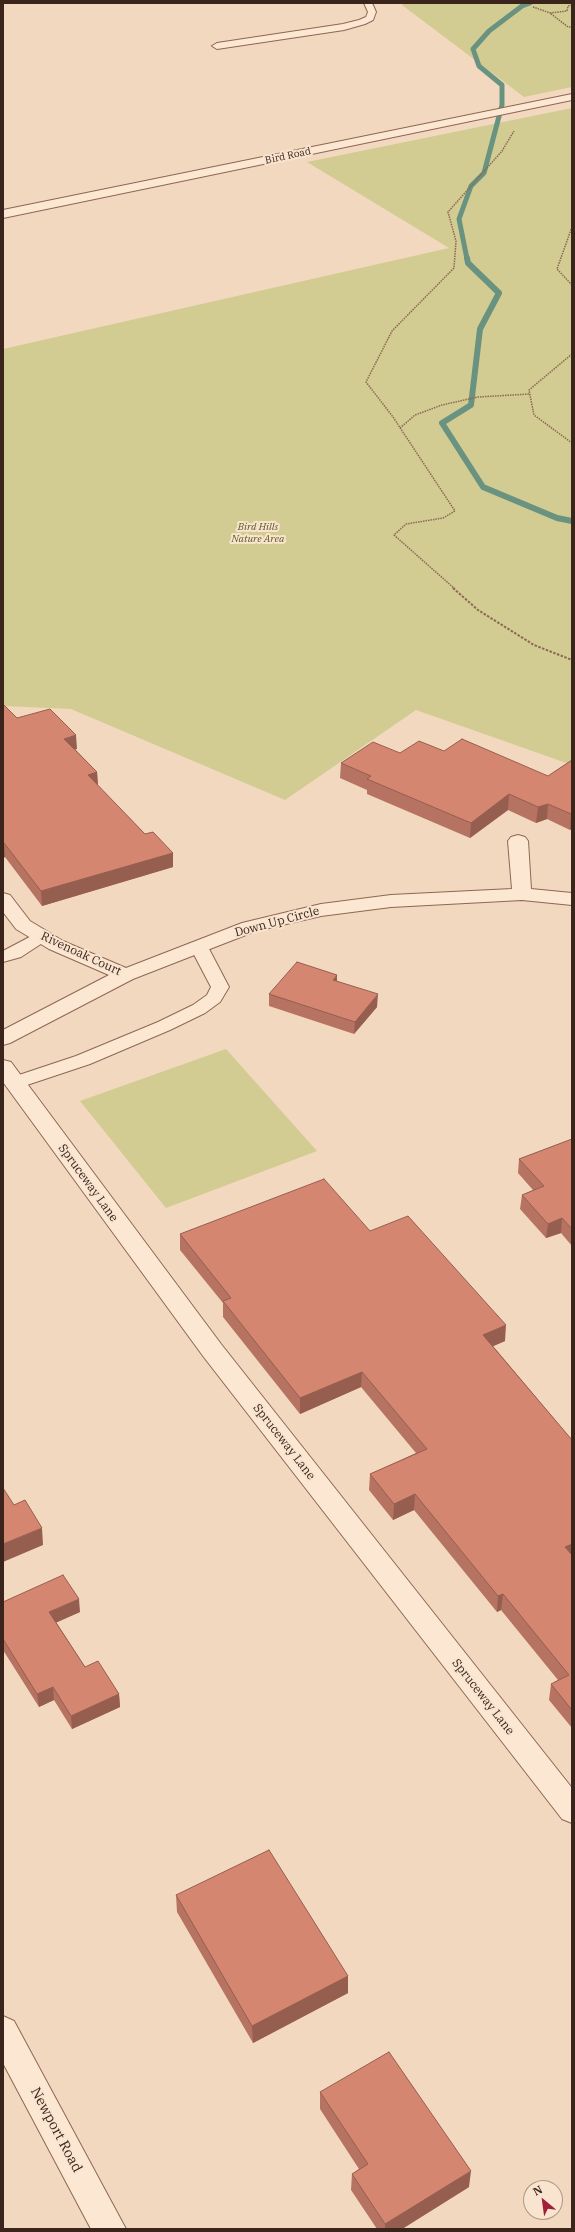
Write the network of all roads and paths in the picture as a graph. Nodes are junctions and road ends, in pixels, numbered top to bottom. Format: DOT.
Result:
graph roads {
  1 [pos="368,3"];
  2 [pos="572,5"];
  3 [pos="533,7"];
  4 [pos="550,12"];
  5 [pos="572,27"];
  6 [pos="217,46"];
  7 [pos="572,97"];
  8 [pos="515,129"];
  9 [pos="3,214"];
  10 [pos="572,227"];
  11 [pos="572,285"];
  12 [pos="572,354"];
  13 [pos="530,394"];
  14 [pos="400,428"];
  15 [pos="572,443"];
  16 [pos="572,660"];
  17 [pos="518,841"];
  18 [pos="522,894"];
  19 [pos="3,899"];
  20 [pos="572,899"];
  21 [pos="41,936"];
  22 [pos="199,947"];
  23 [pos="3,957"];
  24 [pos="126,975"];
  25 [pos="3,1038"];
  26 [pos="9,1075"];
  27 [pos="572,1810"];
  28 [pos="3,2031"];
  29 [pos="109,2229"];
  1 -- 6 [label="lane"];
  2 -- 4 [label="path"];
  3 -- 4 [label="path"];
  4 -- 5 [label="path"];
  7 -- 9 [label="street, Bird Road"];
  8 -- 14 [label="path"];
  10 -- 11 [label="path"];
  12 -- 13 [label="path"];
  13 -- 14 [label="path"];
  13 -- 15 [label="path"];
  14 -- 16 [label="path"];
  17 -- 18 [label="street"];
  18 -- 20 [label="street, Down Up Circle"];
  18 -- 22 [label="street, Down Up Circle"];
  19 -- 21 [label="street, Rivenoak Court"];
  21 -- 23 [label="lane"];
  21 -- 24 [label="street, Rivenoak Court"];
  22 -- 24 [label="street, Down Up Circle"];
  22 -- 26 [label="lane"];
  24 -- 25 [label="street, Down Up Circle"];
  26 -- 27 [label="street, Spruceway Lane"];
  28 -- 29 [label="street, Newport Road"];
}
